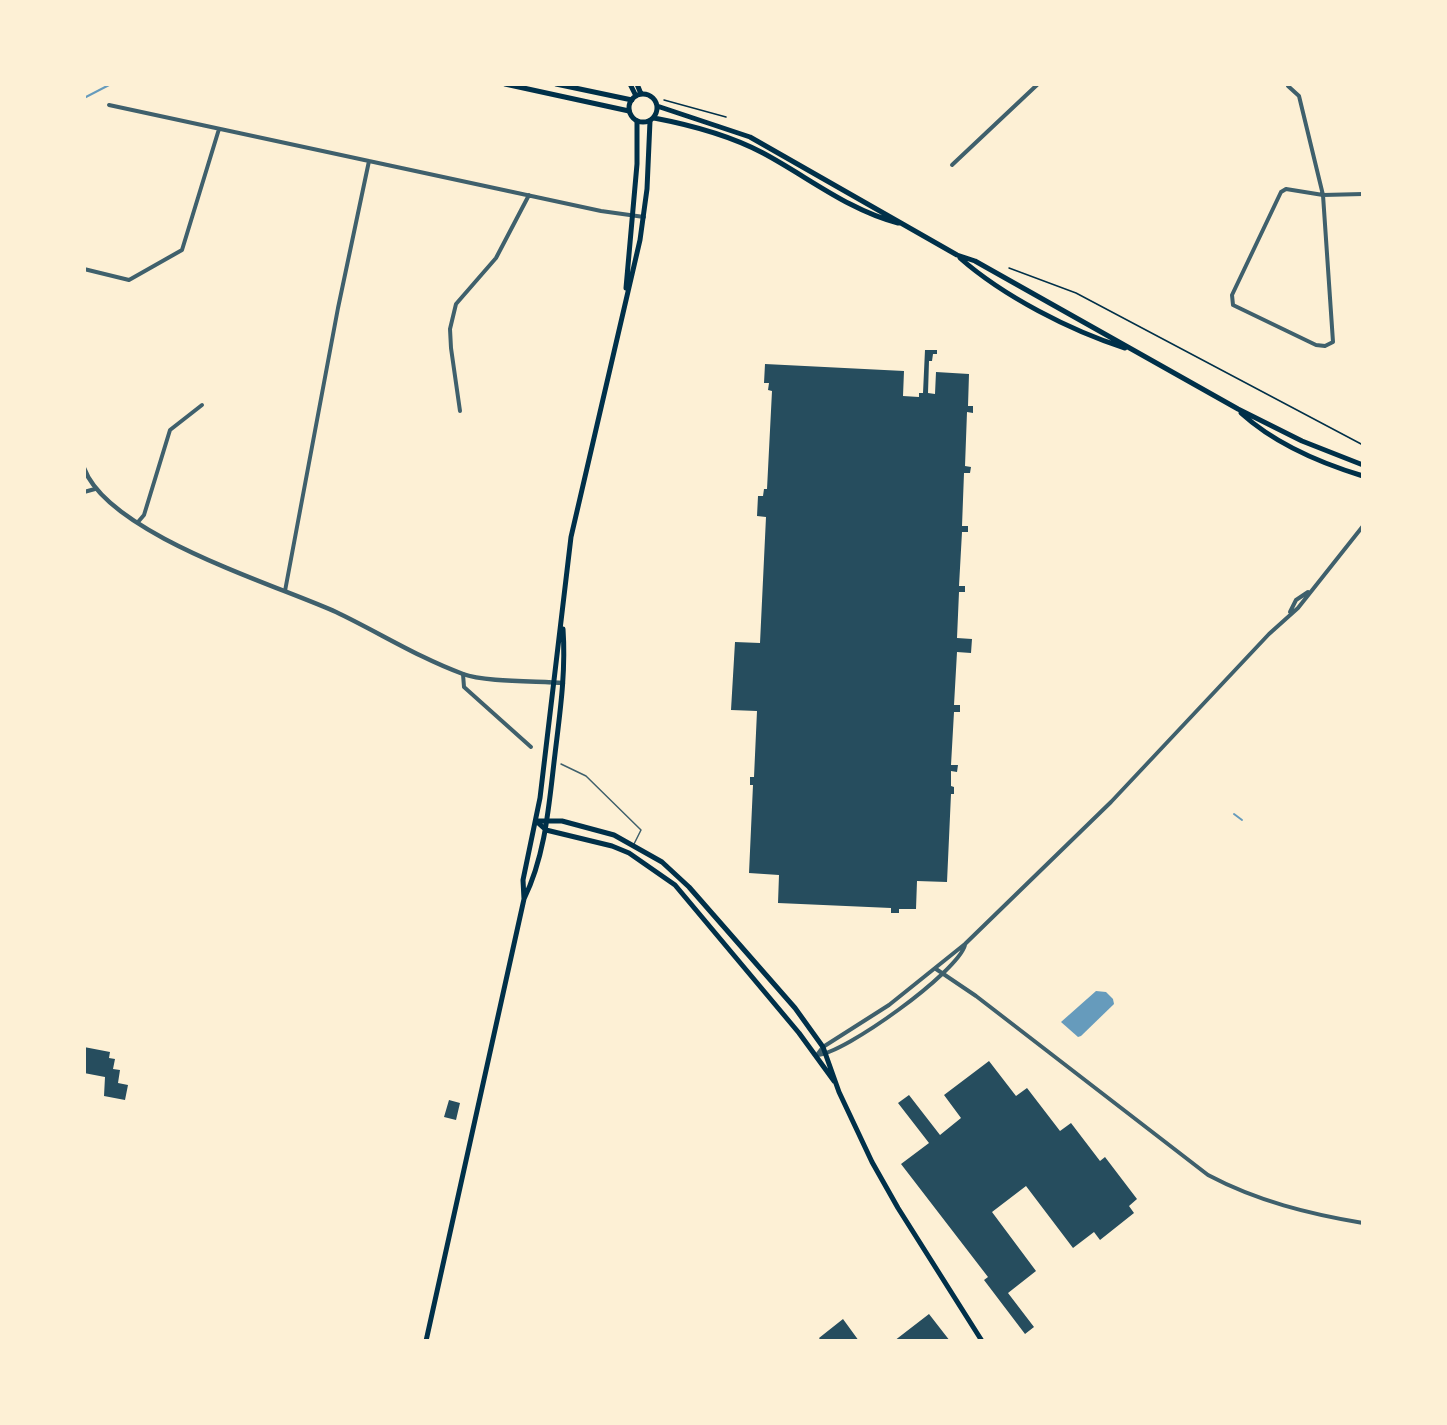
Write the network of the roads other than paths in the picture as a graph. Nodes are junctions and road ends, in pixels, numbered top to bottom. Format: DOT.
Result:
graph roads {
  1 [pos="505,84"];
  2 [pos="556,84"];
  3 [pos="630,84"];
  4 [pos="637,84"];
  5 [pos="1038,84"];
  6 [pos="1288,86"];
  7 [pos="636,97"];
  8 [pos="109,105"];
  9 [pos="657,106"];
  10 [pos="629,111"];
  11 [pos="652,119"];
  12 [pos="637,121"];
  13 [pos="219,129"];
  14 [pos="369,161"];
  15 [pos="952,165"];
  16 [pos="1363,194"];
  17 [pos="529,195"];
  18 [pos="1323,195"];
  19 [pos="633,216"];
  20 [pos="644,217"];
  21 [pos="902,224"];
  22 [pos="957,255"];
  23 [pos="84,269"];
  24 [pos="626,295"];
  25 [pos="1133,351"];
  26 [pos="202,405"];
  27 [pos="1238,409"];
  28 [pos="460,411"];
  29 [pos="1363,465"];
  30 [pos="84,468"];
  31 [pos="1363,476"];
  32 [pos="95,489"];
  33 [pos="84,492"];
  34 [pos="138,522"];
  35 [pos="1363,526"];
  36 [pos="285,591"];
  37 [pos="562,616"];
  38 [pos="462,674"];
  39 [pos="553,682"];
  40 [pos="563,683"];
  41 [pos="531,747"];
  42 [pos="561,764"];
  43 [pos="548,819"];
  44 [pos="536,821"];
  45 [pos="546,830"];
  46 [pos="634,844"];
  47 [pos="629,853"];
  48 [pos="524,899"];
  49 [pos="965,944"];
  50 [pos="936,969"];
  51 [pos="944,974"];
  52 [pos="823,1047"];
  53 [pos="817,1055"];
  54 [pos="826,1055"];
  55 [pos="834,1081"];
  56 [pos="1363,1223"];
  57 [pos="426,1341"];
  58 [pos="982,1341"];
  1 -- 10 [label="main road"];
  2 -- 7 [label="main road"];
  3 -- 7 [label="main road"];
  4 -- 7 [label="main road"];
  5 -- 15 [label="street"];
  6 -- 18 [label="street"];
  7 -- 9 [label="main road"];
  7 -- 10 [label="main road"];
  8 -- 13 [label="street"];
  9 -- 11 [label="main road"];
  9 -- 21 [label="main road"];
  10 -- 12 [label="main road"];
  11 -- 12 [label="main road"];
  11 -- 20 [label="main road"];
  11 -- 21 [label="main road"];
  12 -- 19 [label="main road"];
  13 -- 14 [label="street"];
  13 -- 23 [label="street"];
  14 -- 17 [label="street"];
  14 -- 36 [label="street"];
  16 -- 18 [label="street"];
  17 -- 19 [label="street"];
  17 -- 28 [label="street"];
  18 -- 18 [label="street"];
  19 -- 20 [label="street"];
  19 -- 24 [label="main road"];
  20 -- 24 [label="main road"];
  21 -- 22 [label="main road"];
  22 -- 25 [label="main road"];
  22 -- 25 [label="main road"];
  24 -- 37 [label="main road"];
  25 -- 27 [label="main road"];
  26 -- 34 [label="street"];
  27 -- 29 [label="main road"];
  27 -- 31 [label="main road"];
  30 -- 32 [label="street"];
  32 -- 33 [label="street"];
  32 -- 34 [label="street"];
  34 -- 36 [label="street"];
  35 -- 49 [label="street"];
  36 -- 38 [label="street"];
  37 -- 39 [label="main road"];
  37 -- 40 [label="main road"];
  38 -- 39 [label="street"];
  38 -- 41 [label="street"];
  39 -- 40 [label="street"];
  39 -- 44 [label="main road"];
  40 -- 43 [label="main road"];
  42 -- 46 [label="lane"];
  43 -- 44 [label="main road"];
  43 -- 45 [label="main road"];
  43 -- 46 [label="main road"];
  44 -- 45 [label="main road"];
  44 -- 48 [label="main road"];
  45 -- 47 [label="main road"];
  45 -- 48 [label="main road"];
  46 -- 47 [label="lane"];
  46 -- 52 [label="main road"];
  47 -- 53 [label="main road"];
  48 -- 57 [label="main road"];
  49 -- 50 [label="street"];
  49 -- 51 [label="street"];
  50 -- 51 [label="street"];
  50 -- 52 [label="street"];
  51 -- 54 [label="street"];
  51 -- 56 [label="street"];
  52 -- 53 [label="street"];
  52 -- 54 [label="main road"];
  53 -- 54 [label="street"];
  53 -- 55 [label="main road"];
  54 -- 55 [label="main road"];
  55 -- 58 [label="main road"];
}
